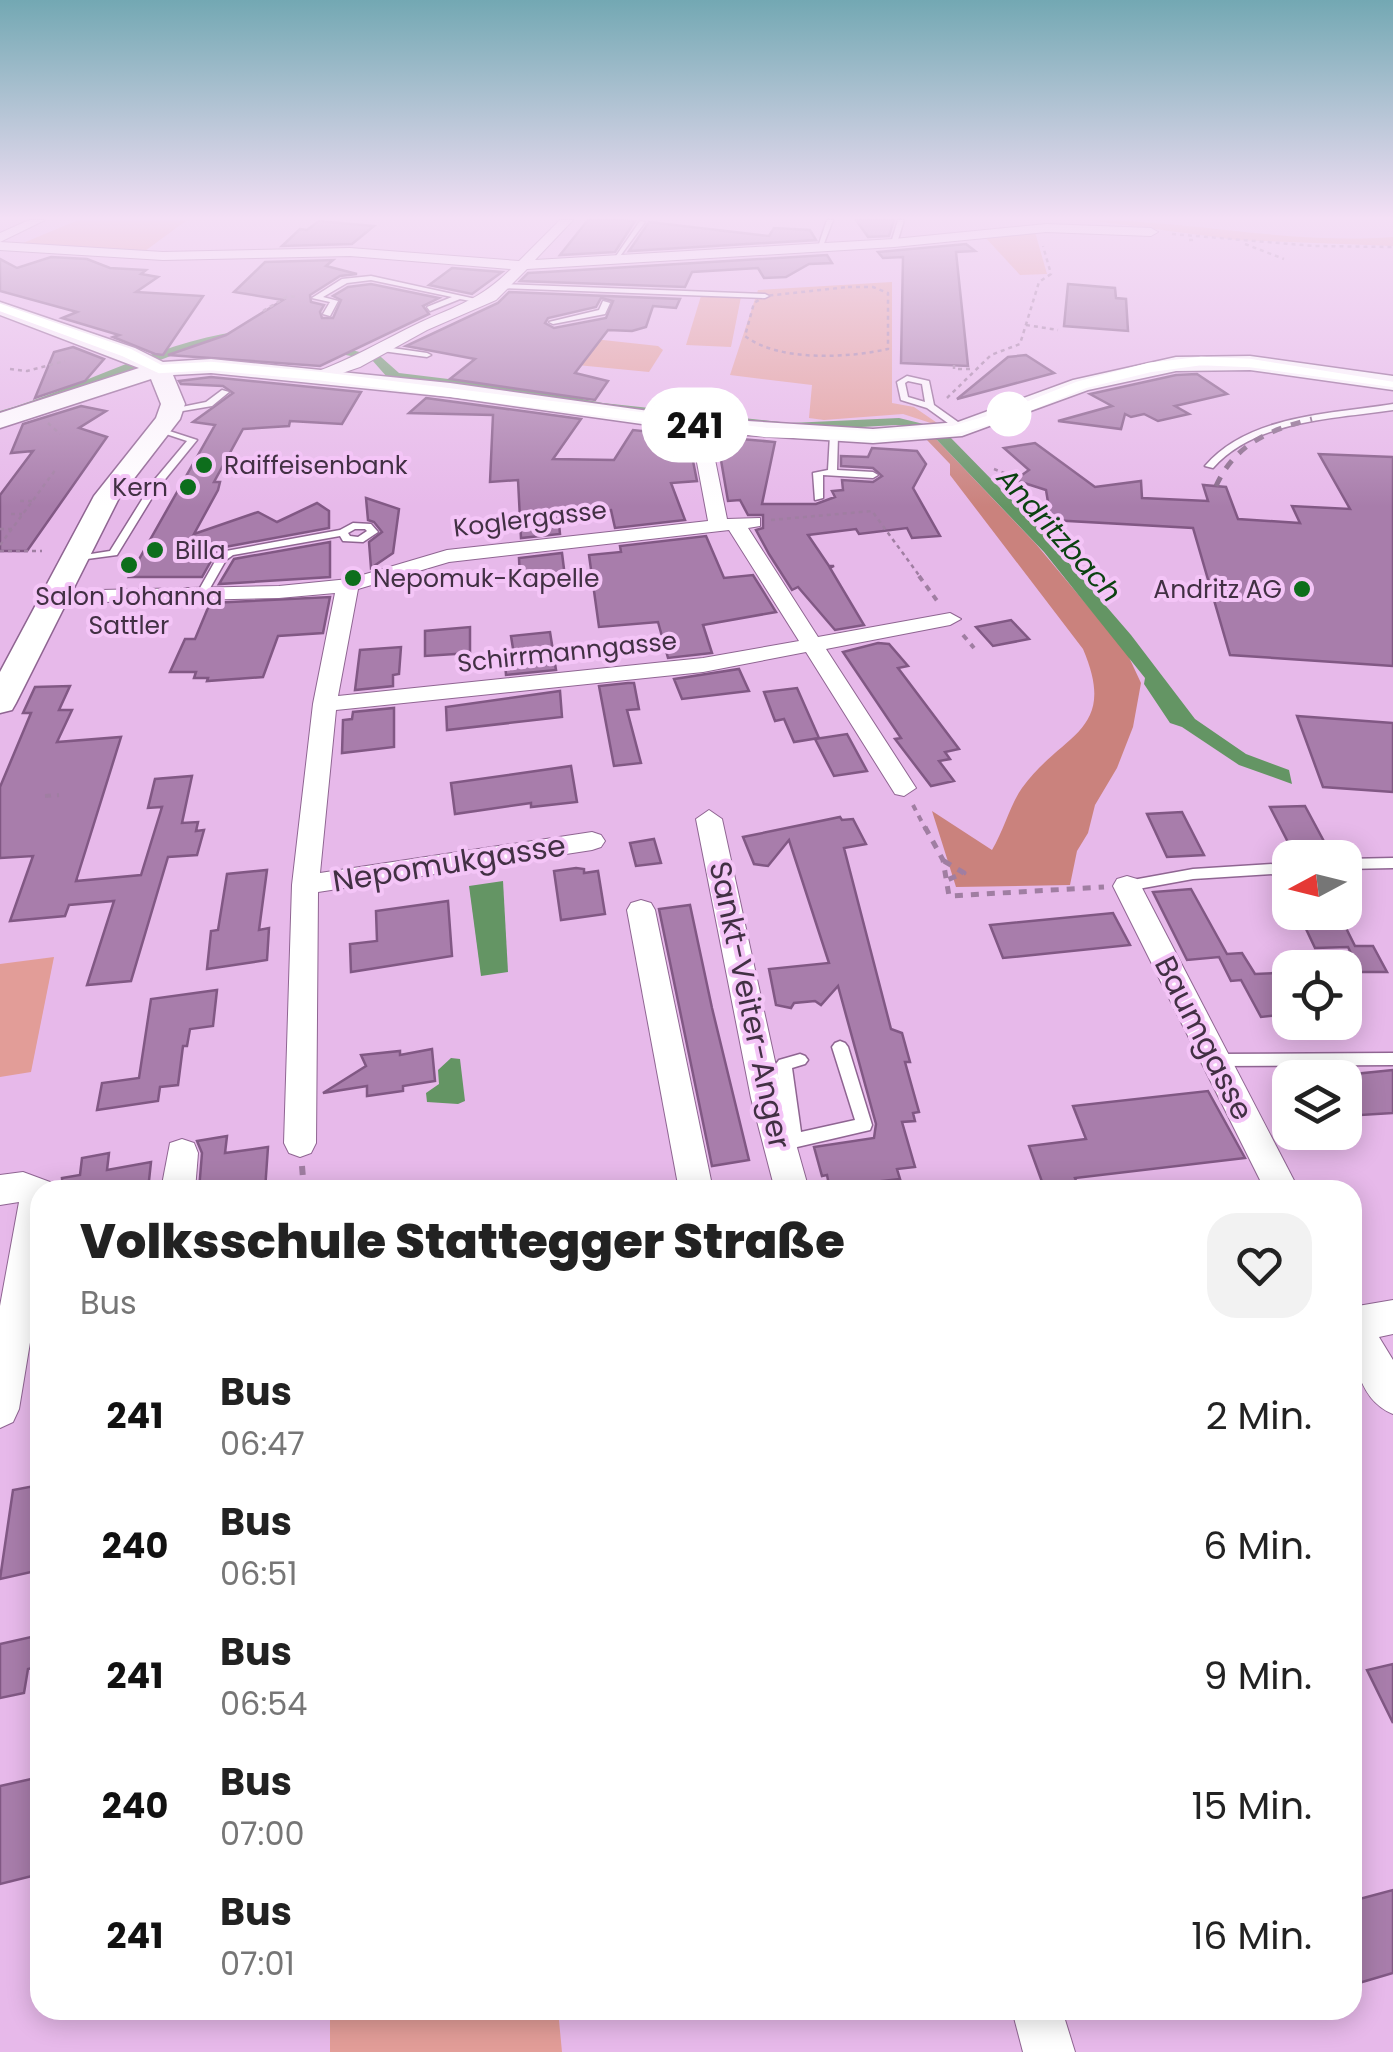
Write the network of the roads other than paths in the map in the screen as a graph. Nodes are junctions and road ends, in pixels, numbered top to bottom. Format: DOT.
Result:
graph roads {
  1 [pos="21,316"];
  2 [pos="448,316"];
  3 [pos="584,316"];
  4 [pos="553,322"];
  5 [pos="427,355"];
  6 [pos="365,361"];
  7 [pos="151,364"];
  8 [pos="1393,383"];
  9 [pos="225,392"];
  10 [pos="930,406"];
  11 [pos="1393,407"];
  12 [pos="166,420"];
  13 [pos="0,421"];
  14 [pos="699,425"];
  15 [pos="945,425"];
  16 [pos="834,434"];
  17 [pos="1210,466"];
  18 [pos="832,472"];
  19 [pos="872,475"];
  20 [pos="114,487"];
  21 [pos="154,487"];
  22 [pos="818,498"];
  23 [pos="736,524"];
  24 [pos="344,532"];
  25 [pos="76,559"];
  26 [pos="351,586"];
  27 [pos="200,595"];
  28 [pos="57,596"];
  29 [pos="950,618"];
  30 [pos="813,646"];
  31 [pos="0,703"];
  32 [pos="325,704"];
  33 [pos="904,788"];
  34 [pos="708,819"];
  35 [pos="592,842"];
  36 [pos="1393,863"];
  37 [pos="1362,864"];
  38 [pos="1272,869"];
  39 [pos="305,885"];
  40 [pos="1127,886"];
  41 [pos="641,910"];
  42 [pos="840,1048"];
  43 [pos="1393,1059"];
  44 [pos="800,1060"];
  45 [pos="1215,1060"];
  46 [pos="300,1143"];
  47 [pos="780,1144"];
  48 [pos="182,1153"];
  49 [pos="179,1180"];
  50 [pos="694,1180"];
  51 [pos="789,1180"];
  52 [pos="1277,1180"];
  53 [pos="30,1189"];
  54 [pos="0,1190"];
  55 [pos="28,1309"];
  56 [pos="1393,1316"];
  57 [pos="1362,1324"];
  58 [pos="1362,1343"];
  59 [pos="1393,1395"];
  60 [pos="0,1409"];
  61 [pos="1040,2020"];
  62 [pos="1049,2052"];
  1 -- 7 [label="street"];
  2 -- 6 [label="street"];
  3 -- 4 [label="lane"];
  5 -- 6 [label="lane"];
  6 -- 7 [label="street"];
  6 -- 14 [label="street"];
  7 -- 12 [label="street"];
  7 -- 13 [label="street"];
  8 -- 15 [label="street"];
  9 -- 12 [label="lane"];
  10 -- 15 [label="lane"];
  11 -- 17 [label="lane"];
  12 -- 20 [label="street"];
  12 -- 21 [label="lane"];
  14 -- 16 [label="street"];
  14 -- 23 [label="street"];
  15 -- 16 [label="street"];
  16 -- 18 [label="lane"];
  18 -- 19 [label="lane"];
  18 -- 22 [label="lane"];
  20 -- 21 [label="lane"];
  20 -- 25 [label="street"];
  21 -- 25 [label="lane"];
  23 -- 26 [label="street, Koglergasse"];
  23 -- 30 [label="street"];
  24 -- 27 [label="lane"];
  25 -- 28 [label="street"];
  26 -- 27 [label="street, Koglergasse"];
  26 -- 32 [label="street, Nepomukgasse"];
  27 -- 28 [label="street, Koglergasse"];
  28 -- 31 [label="street"];
  29 -- 30 [label="street, Schirrmanngasse"];
  30 -- 32 [label="street, Schirrmanngasse"];
  30 -- 33 [label="street"];
  32 -- 39 [label="street, Nepomukgasse"];
  34 -- 47 [label="street, Sankt-Veiter-Anger"];
  35 -- 39 [label="street, Nepomukgasse"];
  36 -- 37 [label="lane"];
  38 -- 40 [label="lane"];
  39 -- 46 [label="street, Nepomukgasse"];
  40 -- 45 [label="street, Baumgasse"];
  41 -- 50 [label="street"];
  42 -- 47 [label="lane"];
  43 -- 45 [label="lane"];
  44 -- 47 [label="lane"];
  45 -- 52 [label="street, Baumgasse"];
  47 -- 51 [label="street, Sankt-Veiter-Anger"];
  48 -- 49 [label="street"];
  53 -- 54 [label="street"];
  55 -- 60 [label="street"];
  56 -- 57 [label="street"];
  58 -- 59 [label="street"];
  61 -- 62 [label="street"];
}
